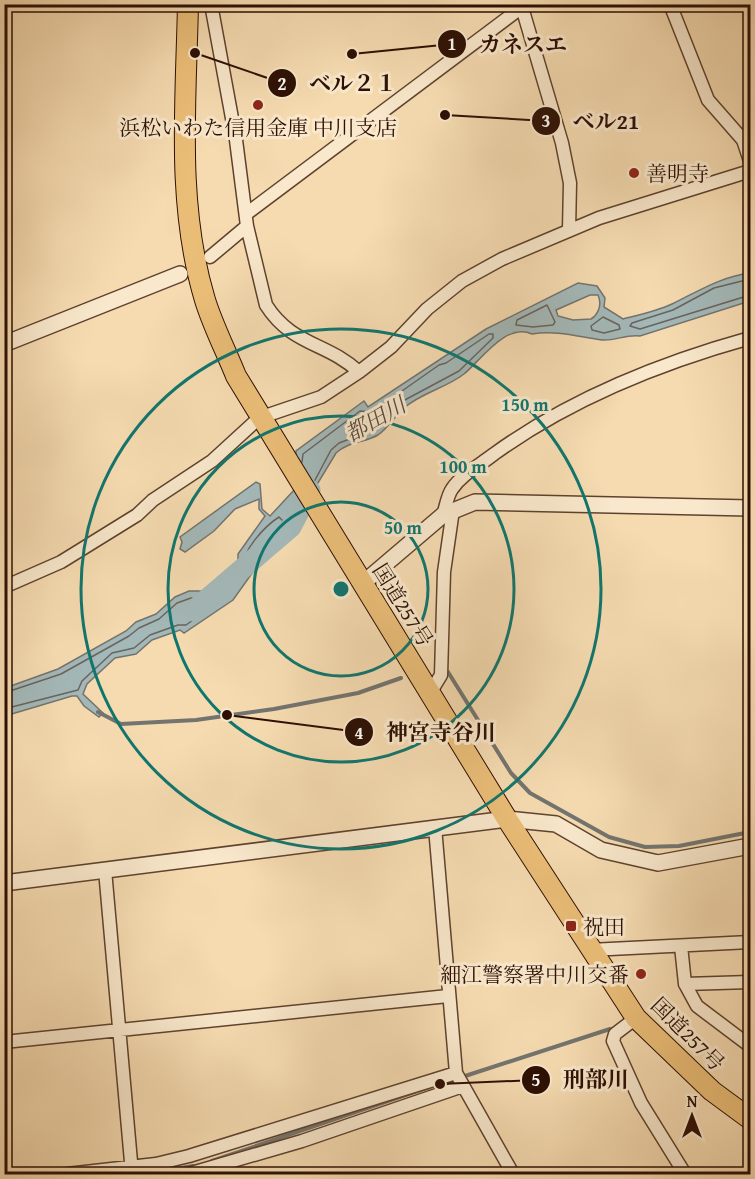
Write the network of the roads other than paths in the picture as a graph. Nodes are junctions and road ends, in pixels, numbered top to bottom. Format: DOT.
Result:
graph roads {
  1 [pos="188,4"];
  2 [pos="211,4"];
  3 [pos="670,4"];
  4 [pos="523,6"];
  5 [pos="750,161"];
  6 [pos="750,171"];
  7 [pos="246,220"];
  8 [pos="569,230"];
  9 [pos="210,257"];
  10 [pos="180,274"];
  11 [pos="750,338"];
  12 [pos="4,344"];
  13 [pos="359,372"];
  14 [pos="261,421"];
  15 [pos="750,508"];
  16 [pos="448,512"];
  17 [pos="362,584"];
  18 [pos="4,587"];
  19 [pos="430,693"];
  20 [pos="507,819"];
  21 [pos="435,827"];
  22 [pos="750,846"];
  23 [pos="105,870"];
  24 [pos="4,883"];
  25 [pos="750,942"];
  26 [pos="681,946"];
  27 [pos="590,950"];
  28 [pos="750,982"];
  29 [pos="685,984"];
  30 [pos="448,996"];
  31 [pos="636,1018"];
  32 [pos="120,1029"];
  33 [pos="4,1042"];
  34 [pos="749,1044"];
  35 [pos="459,1078"];
  36 [pos="750,1119"];
  37 [pos="132,1171"];
  38 [pos="67,1174"];
  39 [pos="188,1174"];
  40 [pos="513,1174"];
  41 [pos="685,1174"];
  1 -- 14 [label="highway, 国道257号"];
  2 -- 7 [label="street"];
  3 -- 5 [label="street"];
  4 -- 7 [label="street"];
  4 -- 8 [label="street"];
  6 -- 8 [label="street"];
  7 -- 9 [label="street"];
  7 -- 13 [label="street"];
  8 -- 13 [label="street"];
  10 -- 12 [label="street"];
  11 -- 16 [label="street"];
  13 -- 14 [label="street"];
  14 -- 17 [label="highway, 国道257号"];
  14 -- 18 [label="street"];
  15 -- 16 [label="street"];
  16 -- 17 [label="street"];
  16 -- 19 [label="street"];
  17 -- 19 [label="highway, 国道257号"];
  19 -- 20 [label="highway, 国道257号"];
  20 -- 21 [label="street"];
  20 -- 22 [label="street"];
  20 -- 27 [label="highway, 国道257号"];
  21 -- 23 [label="street"];
  21 -- 30 [label="street"];
  23 -- 24 [label="street"];
  23 -- 32 [label="street"];
  25 -- 26 [label="street"];
  26 -- 27 [label="street"];
  26 -- 29 [label="street"];
  27 -- 31 [label="highway, 国道257号"];
  28 -- 29 [label="street"];
  29 -- 34 [label="street"];
  30 -- 32 [label="street"];
  30 -- 35 [label="street"];
  31 -- 36 [label="highway, 国道257号"];
  31 -- 41 [label="street"];
  32 -- 33 [label="street"];
  32 -- 37 [label="street"];
  35 -- 37 [label="street"];
  35 -- 39 [label="street"];
  35 -- 40 [label="street"];
  37 -- 38 [label="street"];
}
